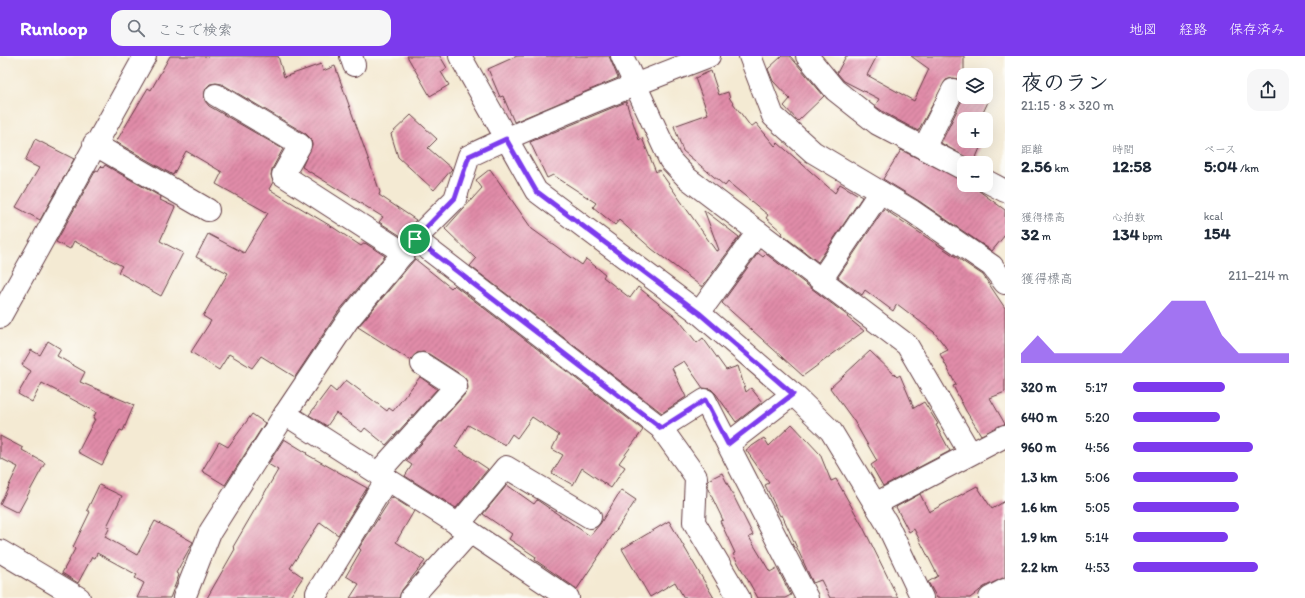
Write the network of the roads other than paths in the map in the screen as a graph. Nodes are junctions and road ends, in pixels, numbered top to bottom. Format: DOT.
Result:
graph roads {
  1 [pos="145,56"];
  2 [pos="460,56"];
  3 [pos="622,56"];
  4 [pos="709,56"];
  5 [pos="750,56"];
  6 [pos="807,56"];
  7 [pos="635,85"];
  8 [pos="953,90"];
  9 [pos="216,95"];
  10 [pos="506,139"];
  11 [pos="94,144"];
  12 [pos="924,148"];
  13 [pos="957,165"];
  14 [pos="993,185"];
  15 [pos="1005,191"];
  16 [pos="880,192"];
  17 [pos="208,210"];
  18 [pos="758,232"];
  19 [pos="410,246"];
  20 [pos="820,280"];
  21 [pos="1004,281"];
  22 [pos="699,313"];
  23 [pos="0,317"];
  24 [pos="422,364"];
  25 [pos="793,394"];
  26 [pos="285,414"];
  27 [pos="661,428"];
  28 [pos="1005,436"];
  29 [pos="728,444"];
  30 [pos="970,453"];
  31 [pos="382,476"];
  32 [pos="875,504"];
  33 [pos="590,517"];
  34 [pos="464,529"];
  35 [pos="0,550"];
  36 [pos="1005,590"];
  37 [pos="317,593"];
  38 [pos="79,598"];
  39 [pos="184,598"];
  40 [pos="411,598"];
  41 [pos="568,598"];
  42 [pos="739,598"];
  43 [pos="807,598"];
  44 [pos="922,598"];
  45 [pos="990,598"];
  1 -- 11 [label="street"];
  2 -- 10 [label="street"];
  3 -- 7 [label="street"];
  4 -- 7 [label="street"];
  5 -- 16 [label="street"];
  6 -- 12 [label="street"];
  7 -- 10 [label="street"];
  7 -- 18 [label="street"];
  8 -- 12 [label="street"];
  9 -- 19 [label="street"];
  10 -- 19 [label="street"];
  10 -- 22 [label="street"];
  11 -- 17 [label="street"];
  11 -- 23 [label="street"];
  12 -- 13 [label="street"];
  14 -- 15 [label="street"];
  16 -- 20 [label="street"];
  16 -- 21 [label="street"];
  18 -- 20 [label="street"];
  18 -- 22 [label="street"];
  19 -- 26 [label="street"];
  19 -- 27 [label="street"];
  20 -- 30 [label="street"];
  22 -- 25 [label="street"];
  24 -- 31 [label="street"];
  25 -- 29 [label="street"];
  25 -- 32 [label="street"];
  26 -- 31 [label="street"];
  26 -- 39 [label="street"];
  27 -- 29 [label="street"];
  27 -- 42 [label="street"];
  28 -- 30 [label="street"];
  29 -- 43 [label="street"];
  30 -- 32 [label="street"];
  31 -- 34 [label="street"];
  31 -- 37 [label="street"];
  32 -- 44 [label="street"];
  33 -- 34 [label="street"];
  34 -- 40 [label="street"];
  34 -- 41 [label="street"];
  35 -- 38 [label="street"];
  36 -- 45 [label="street"];
}
